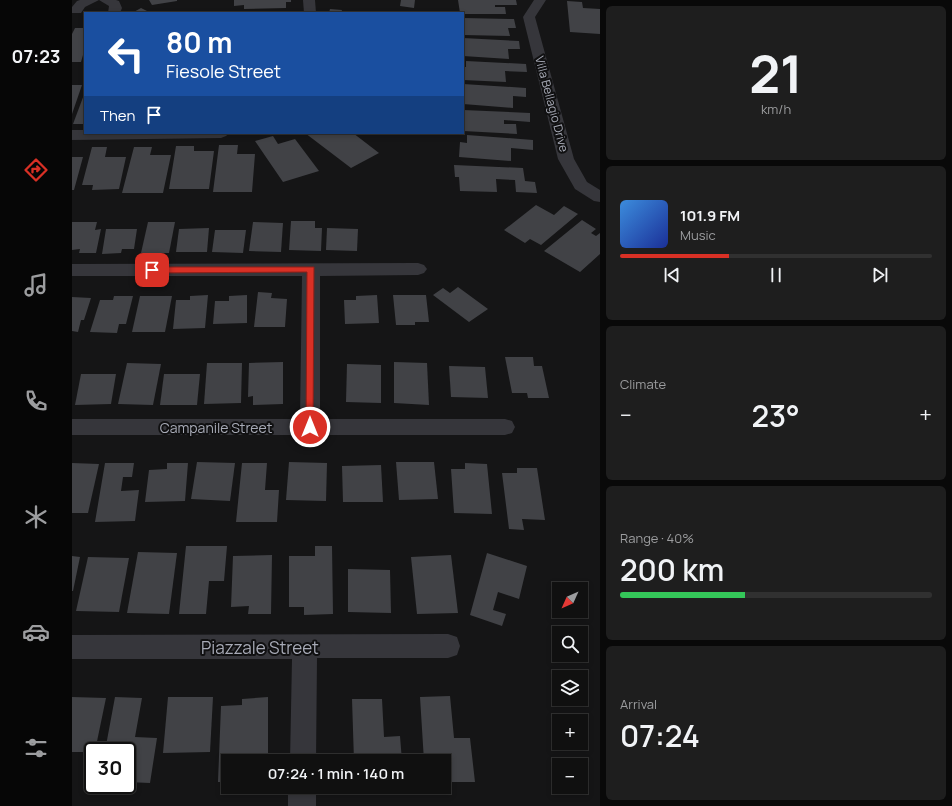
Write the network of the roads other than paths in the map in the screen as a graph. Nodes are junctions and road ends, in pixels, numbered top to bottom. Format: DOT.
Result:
graph roads {
  1 [pos="93,0"];
  2 [pos="105,0"];
  3 [pos="309,0"];
  4 [pos="540,0"];
  5 [pos="114,12"];
  6 [pos="310,12"];
  7 [pos="78,13"];
  8 [pos="209,134"];
  9 [pos="72,135"];
  10 [pos="600,197"];
  11 [pos="311,269"];
  12 [pos="418,269"];
  13 [pos="72,270"];
  14 [pos="72,427"];
  15 [pos="310,427"];
  16 [pos="505,427"];
  17 [pos="305,646"];
  18 [pos="448,646"];
  19 [pos="72,647"];
  20 [pos="303,754"];
  21 [pos="302,794"];
  22 [pos="302,806"];
  1 -- 7 [label="street"];
  2 -- 5 [label="street"];
  3 -- 6 [label="street"];
  4 -- 10 [label="street, Villa Bellagio Drive"];
  8 -- 9 [label="street"];
  11 -- 12 [label="street"];
  11 -- 13 [label="street"];
  11 -- 15 [label="street"];
  14 -- 15 [label="street, Campanile Street"];
  15 -- 16 [label="street, Campanile Street"];
  17 -- 18 [label="street, Piazzale Street"];
  17 -- 19 [label="street, Piazzale Street"];
  17 -- 20 [label="street"];
  21 -- 22 [label="street"];
}
